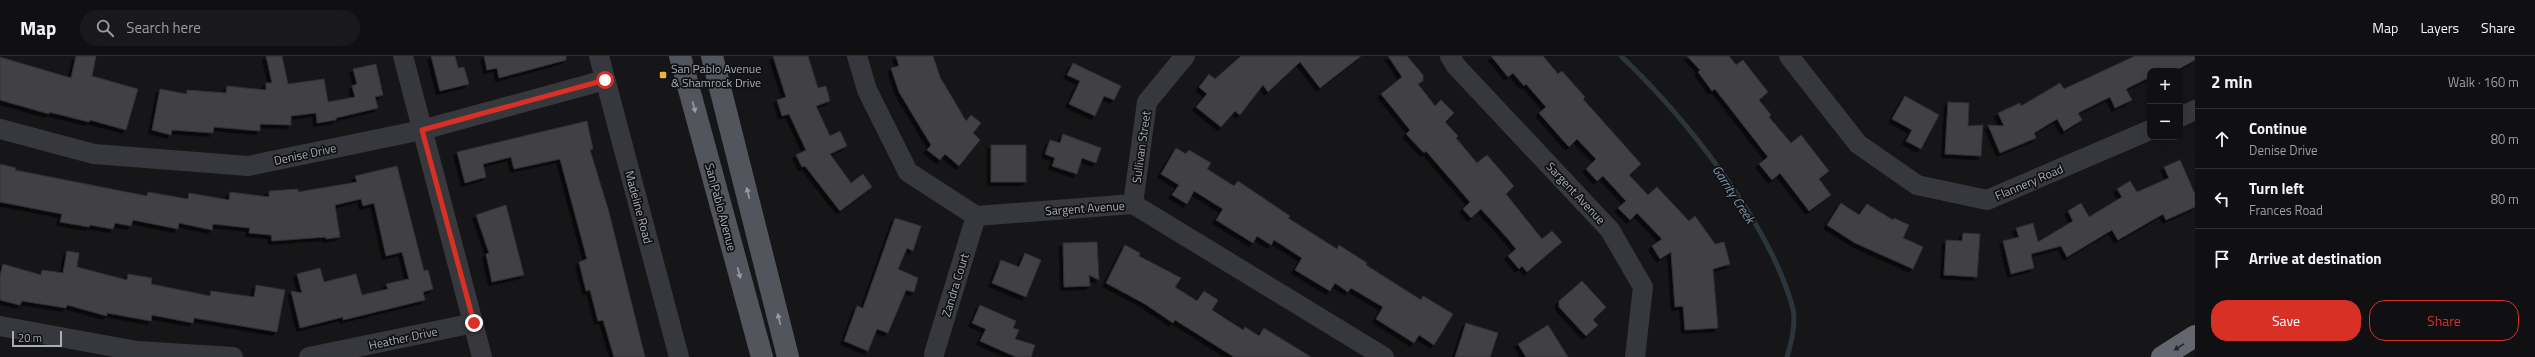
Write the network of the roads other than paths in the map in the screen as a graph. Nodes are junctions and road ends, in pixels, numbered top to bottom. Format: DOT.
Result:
graph roads {
  1 [pos="403,56"];
  2 [pos="599,56"];
  3 [pos="680,56"];
  4 [pos="712,56"];
  5 [pos="857,56"];
  6 [pos="1185,56"];
  7 [pos="1450,56"];
  8 [pos="1790,56"];
  9 [pos="605,80"];
  10 [pos="2195,110"];
  11 [pos="2183,116"];
  12 [pos="0,129"];
  13 [pos="422,130"];
  14 [pos="2147,131"];
  15 [pos="1133,204"];
  16 [pos="976,216"];
  17 [pos="474,323"];
  18 [pos="0,326"];
  19 [pos="2195,336"];
  20 [pos="137,354"];
  21 [pos="934,354"];
  22 [pos="233,357"];
  23 [pos="309,357"];
  24 [pos="482,357"];
  25 [pos="679,357"];
  26 [pos="762,357"];
  27 [pos="788,357"];
  28 [pos="1384,357"];
  29 [pos="1635,357"];
  30 [pos="2162,357"];
  1 -- 13 [label="street"];
  2 -- 9 [label="street, Madeline Road"];
  3 -- 26 [label="main road, San Pablo Avenue, one-way"];
  27 -- 4 [label="main road, one-way"];
  5 -- 16 [label="street"];
  6 -- 15 [label="street, Sullivan Street"];
  7 -- 29 [label="street, Sargent Avenue"];
  8 -- 14 [label="street, Flannery Road"];
  9 -- 13 [label="street, Denise Drive"];
  9 -- 25 [label="street, Madeline Road"];
  10 -- 11 [label="street"];
  12 -- 13 [label="street, Denise Drive"];
  13 -- 17 [label="street"];
  15 -- 16 [label="street, Sargent Avenue"];
  15 -- 28 [label="street, Sargent Avenue"];
  16 -- 21 [label="street, Zandra Court"];
  17 -- 23 [label="street, Heather Drive"];
  17 -- 24 [label="street"];
  18 -- 20 [label="street"];
  19 -- 30 [label="highway, one-way"];
  20 -- 22 [label="street"];
}
